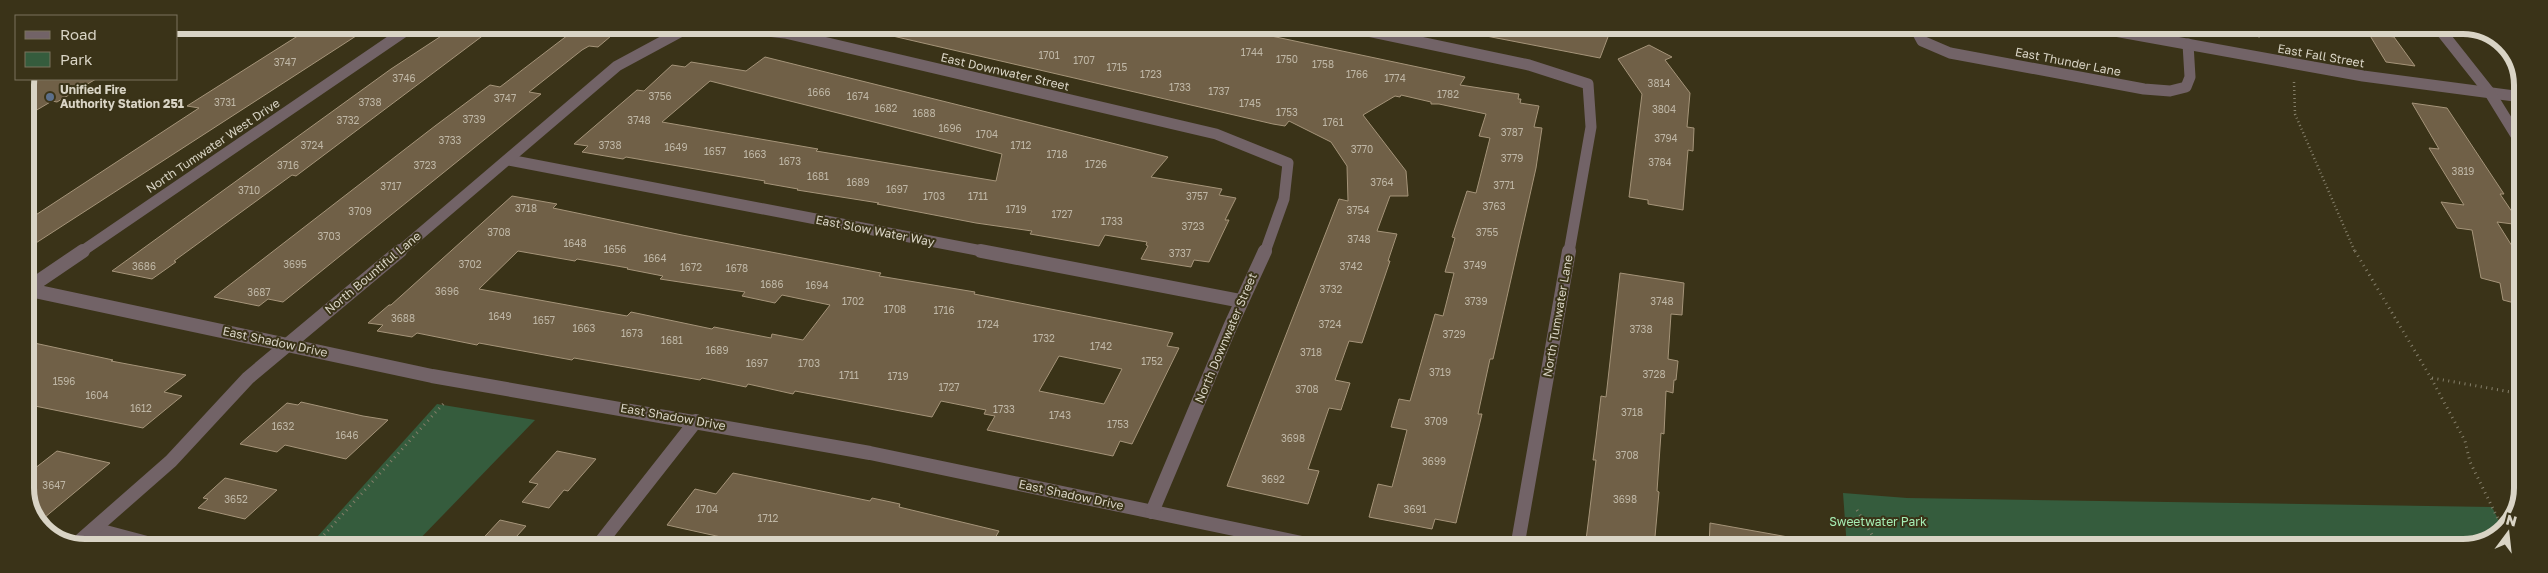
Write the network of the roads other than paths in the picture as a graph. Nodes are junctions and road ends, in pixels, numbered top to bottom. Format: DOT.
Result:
graph roads {
  1 [pos="401,34"];
  2 [pos="676,34"];
  3 [pos="789,34"];
  4 [pos="1382,34"];
  5 [pos="1919,34"];
  6 [pos="2132,34"];
  7 [pos="2443,34"];
  8 [pos="2188,44"];
  9 [pos="2490,93"];
  10 [pos="2514,96"];
  11 [pos="2514,132"];
  12 [pos="509,160"];
  13 [pos="1288,163"];
  14 [pos="34,284"];
  15 [pos="34,291"];
  16 [pos="1241,301"];
  17 [pos="286,344"];
  18 [pos="696,421"];
  19 [pos="1152,512"];
  20 [pos="94,529"];
  21 [pos="82,539"];
  22 [pos="132,539"];
  23 [pos="603,539"];
  24 [pos="1279,539"];
  25 [pos="1519,539"];
  1 -- 14 [label="street, North Tumwater West Drive"];
  2 -- 12 [label="street, North Bountiful Lane"];
  3 -- 13 [label="street, East Downwater Street"];
  4 -- 25 [label="street, North Tumwater Lane"];
  5 -- 8 [label="street, East Thunder Lane"];
  6 -- 8 [label="street, East Fall Street"];
  7 -- 9 [label="street"];
  8 -- 9 [label="street, East Fall Street"];
  9 -- 10 [label="street, East Fall Street"];
  9 -- 11 [label="street"];
  12 -- 16 [label="street, East Slow Water Way"];
  12 -- 17 [label="street, North Bountiful Lane"];
  13 -- 16 [label="street, North Downwater Street"];
  15 -- 17 [label="street, East Shadow Drive"];
  16 -- 19 [label="street, North Downwater Street"];
  17 -- 18 [label="street, East Shadow Drive"];
  17 -- 20 [label="street, North Bountiful Lane"];
  18 -- 19 [label="street, East Shadow Drive"];
  18 -- 23 [label="street"];
  19 -- 24 [label="street, East Shadow Drive"];
  20 -- 21 [label="street, North Bountiful Lane"];
  20 -- 22 [label="street"];
}
